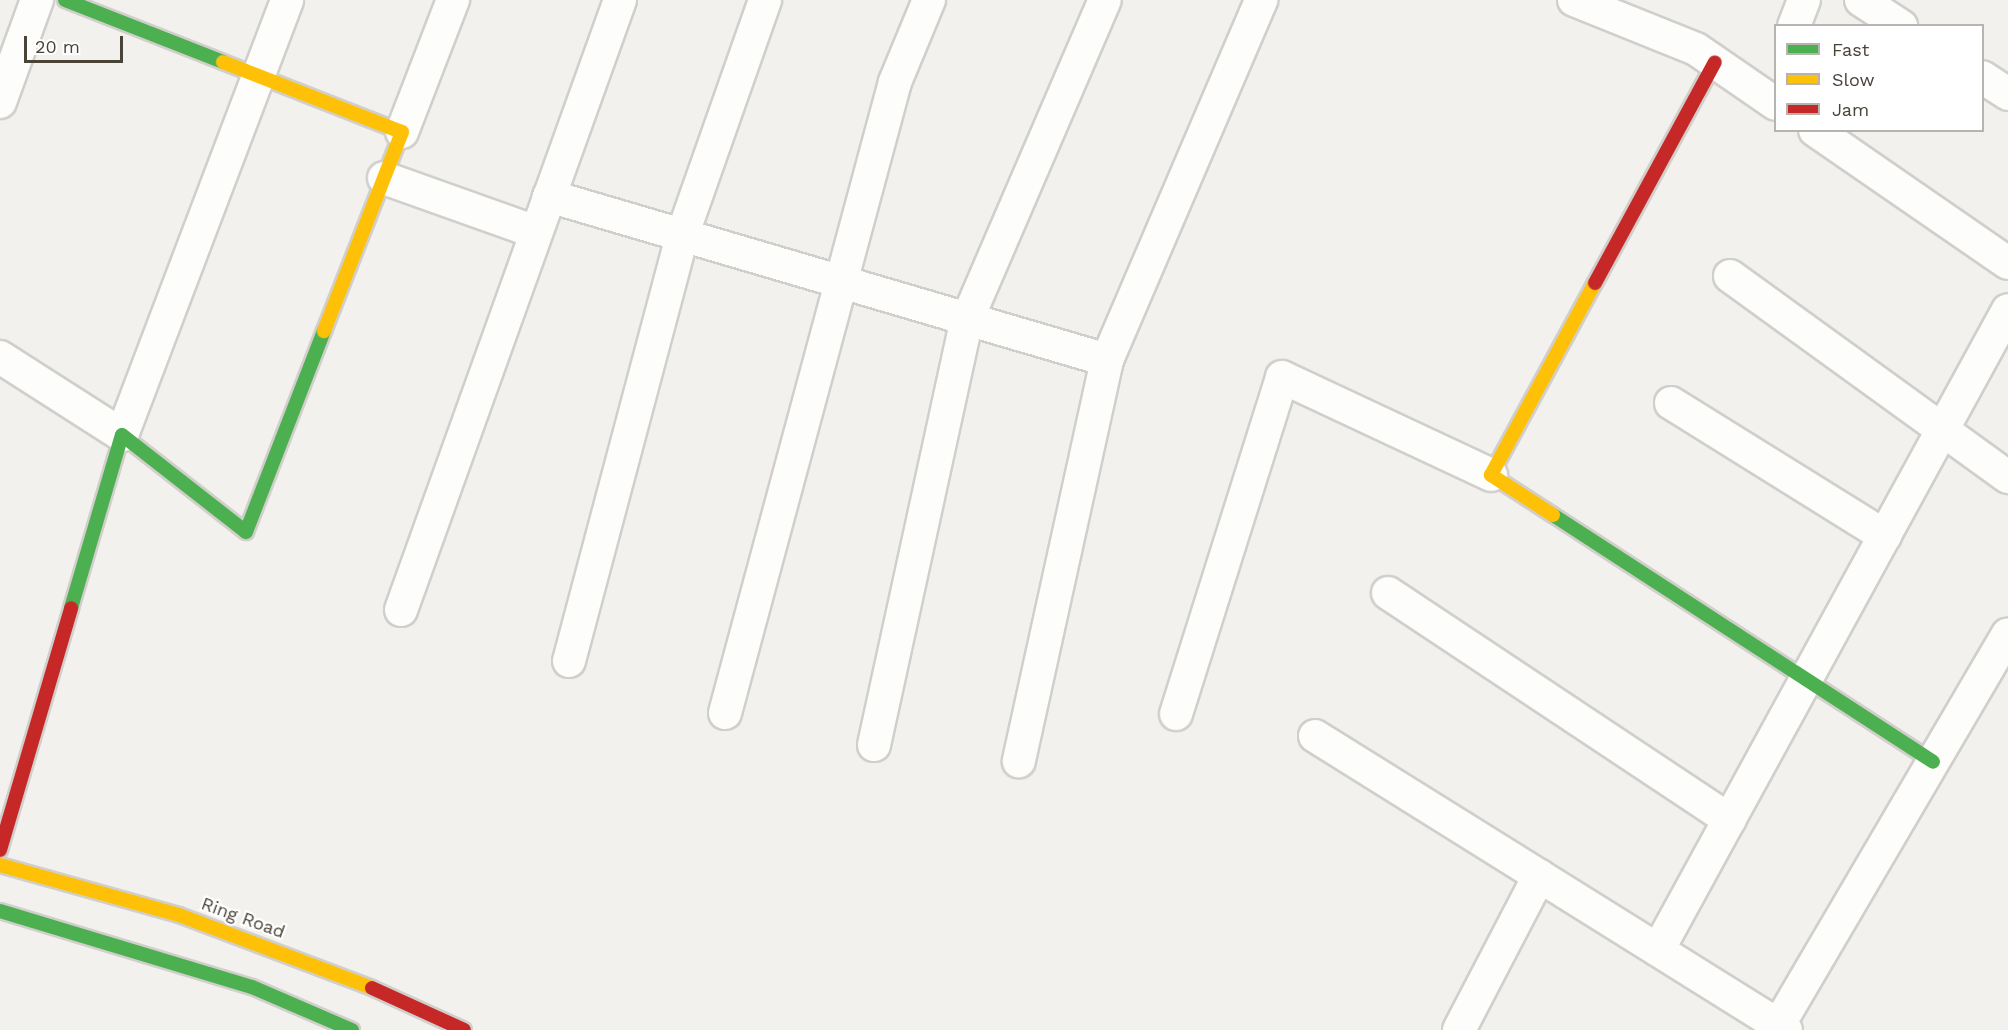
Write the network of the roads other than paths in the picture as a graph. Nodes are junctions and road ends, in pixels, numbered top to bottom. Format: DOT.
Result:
graph roads {
  1 [pos="37,0"];
  2 [pos="65,0"];
  3 [pos="288,0"];
  4 [pos="453,0"];
  5 [pos="620,0"];
  6 [pos="765,0"];
  7 [pos="929,0"];
  8 [pos="1105,0"];
  9 [pos="1261,0"];
  10 [pos="1574,0"];
  11 [pos="1804,0"];
  12 [pos="1861,0"];
  13 [pos="111,8"];
  14 [pos="1623,9"];
  15 [pos="1795,24"];
  16 [pos="1898,24"];
  17 [pos="1715,62"];
  18 [pos="259,75"];
  19 [pos="1984,78"];
  20 [pos="1773,92"];
  21 [pos="2008,94"];
  22 [pos="0,102"];
  23 [pos="402,132"];
  24 [pos="1818,132"];
  25 [pos="384,178"];
  26 [pos="549,196"];
  27 [pos="536,232"];
  28 [pos="682,236"];
  29 [pos="2008,263"];
  30 [pos="1730,276"];
  31 [pos="841,283"];
  32 [pos="2008,310"];
  33 [pos="967,320"];
  34 [pos="0,357"];
  35 [pos="1107,360"];
  36 [pos="1671,403"];
  37 [pos="1939,431"];
  38 [pos="122,435"];
  39 [pos="1491,475"];
  40 [pos="2008,477"];
  41 [pos="1886,536"];
  42 [pos="1388,593"];
  43 [pos="401,610"];
  44 [pos="2008,634"];
  45 [pos="569,661"];
  46 [pos="1806,679"];
  47 [pos="725,713"];
  48 [pos="1176,714"];
  49 [pos="1315,736"];
  50 [pos="874,745"];
  51 [pos="1020,761"];
  52 [pos="1933,762"];
  53 [pos="1730,820"];
  54 [pos="0,850"];
  55 [pos="0,865"];
  56 [pos="1539,876"];
  57 [pos="0,911"];
  58 [pos="1658,950"];
  59 [pos="1782,1028"];
  60 [pos="352,1030"];
  61 [pos="464,1030"];
  62 [pos="1459,1030"];
  1 -- 22 [label="street"];
  2 -- 13 [label="main road"];
  3 -- 18 [label="street"];
  4 -- 23 [label="street"];
  5 -- 26 [label="street"];
  6 -- 28 [label="street"];
  7 -- 31 [label="street"];
  8 -- 33 [label="street"];
  9 -- 35 [label="street"];
  10 -- 14 [label="street"];
  11 -- 15 [label="street"];
  12 -- 16 [label="street"];
  13 -- 18 [label="main road"];
  14 -- 17 [label="street"];
  17 -- 20 [label="street"];
  17 -- 39 [label="main road"];
  18 -- 23 [label="main road"];
  18 -- 38 [label="street"];
  19 -- 21 [label="street"];
  23 -- 25 [label="main road"];
  24 -- 29 [label="street"];
  25 -- 27 [label="street"];
  25 -- 38 [label="main road"];
  26 -- 27 [label="street"];
  26 -- 28 [label="street"];
  27 -- 43 [label="street"];
  28 -- 31 [label="street"];
  28 -- 45 [label="street"];
  30 -- 37 [label="street"];
  31 -- 33 [label="street"];
  31 -- 47 [label="street"];
  32 -- 37 [label="street"];
  33 -- 35 [label="street"];
  33 -- 50 [label="street"];
  34 -- 38 [label="street"];
  35 -- 51 [label="street"];
  36 -- 41 [label="street"];
  37 -- 40 [label="street"];
  37 -- 41 [label="street"];
  38 -- 54 [label="main road"];
  39 -- 46 [label="main road"];
  39 -- 48 [label="street"];
  41 -- 46 [label="street"];
  42 -- 53 [label="street"];
  44 -- 52 [label="street"];
  46 -- 52 [label="main road"];
  46 -- 53 [label="street"];
  49 -- 56 [label="street"];
  52 -- 59 [label="street"];
  53 -- 58 [label="street"];
  55 -- 61 [label="main road, Ring Road"];
  56 -- 58 [label="street"];
  56 -- 62 [label="street"];
  57 -- 60 [label="main road"];
  58 -- 59 [label="street"];
}
